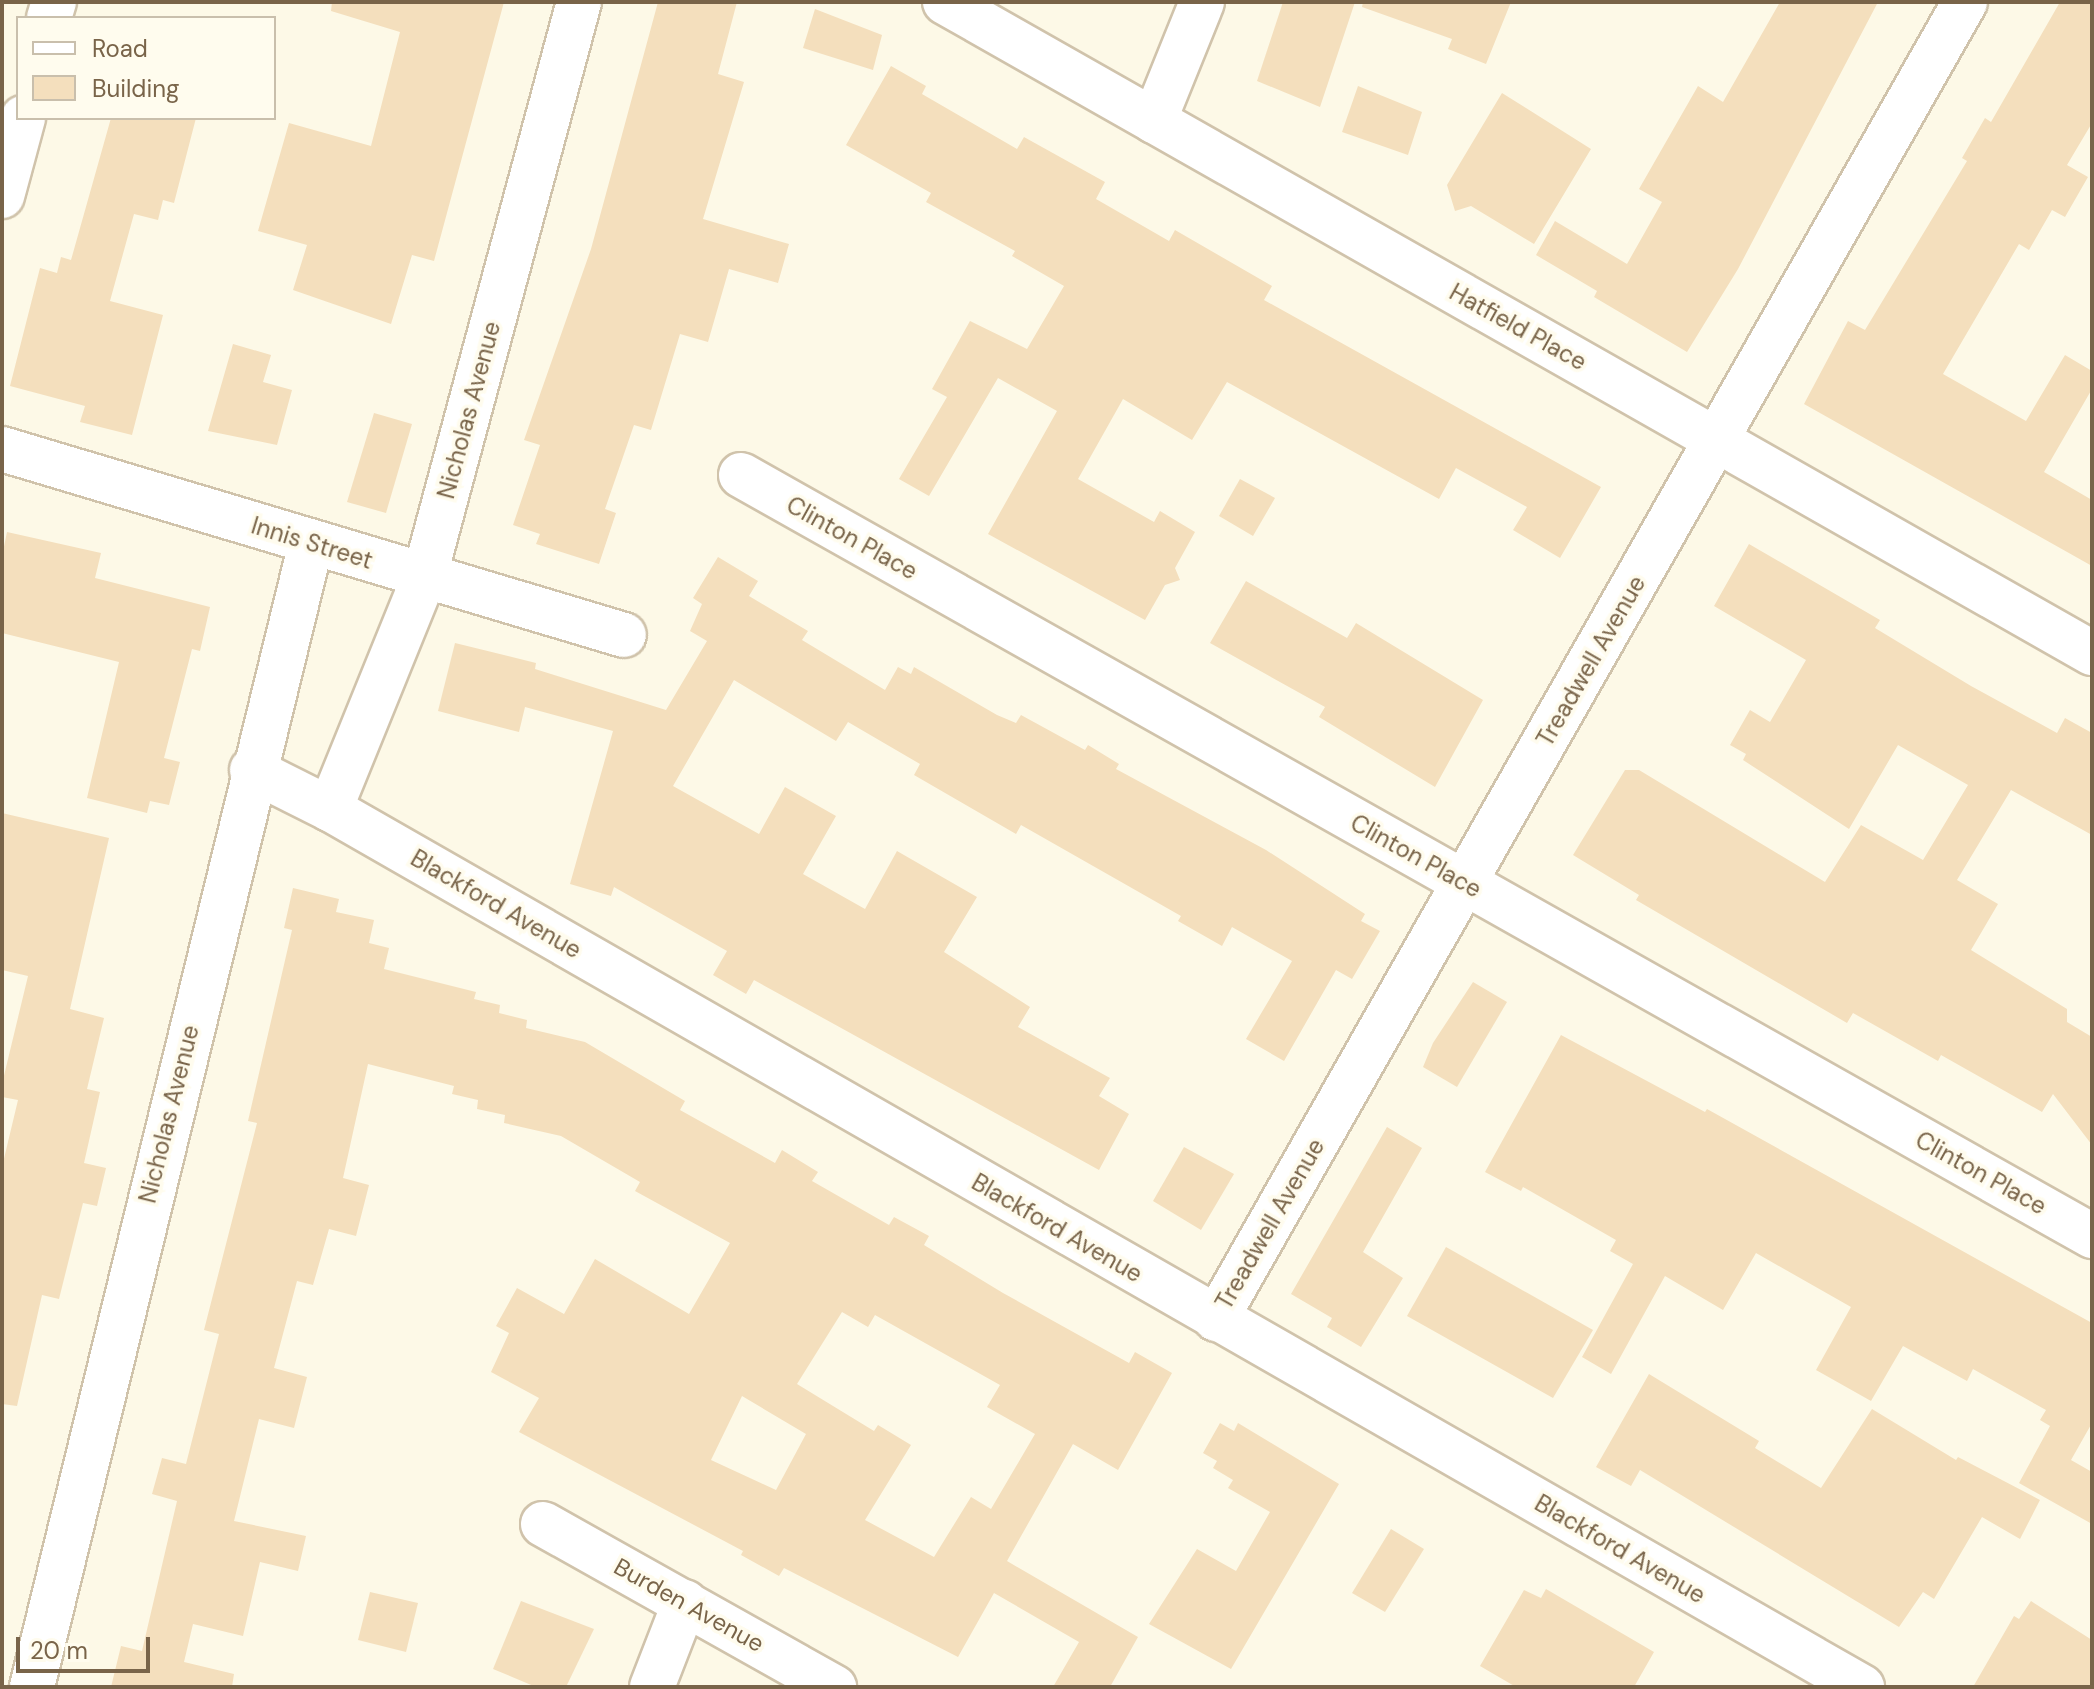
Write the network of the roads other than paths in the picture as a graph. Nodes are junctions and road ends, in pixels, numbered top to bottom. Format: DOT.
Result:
graph roads {
  1 [pos="579,2"];
  2 [pos="945,2"];
  3 [pos="1202,2"];
  4 [pos="1965,2"];
  5 [pos="22,120"];
  6 [pos="1154,121"];
  7 [pos="2,196"];
  8 [pos="1717,440"];
  9 [pos="2,449"];
  10 [pos="741,475"];
  11 [pos="311,543"];
  12 [pos="424,578"];
  13 [pos="624,635"];
  14 [pos="2092,653"];
  15 [pos="252,770"];
  16 [pos="330,809"];
  17 [pos="1465,883"];
  18 [pos="2092,1236"];
  19 [pos="1216,1319"];
  20 [pos="543,1524"];
  21 [pos="685,1602"];
  22 [pos="32,1687"];
  23 [pos="652,1687"];
  24 [pos="834,1687"];
  25 [pos="1862,1687"];
  1 -- 12 [label="street, Nicholas Avenue"];
  2 -- 6 [label="street, Hatfield Place"];
  3 -- 6 [label="street"];
  4 -- 8 [label="street, Treadwell Avenue"];
  5 -- 7 [label="street"];
  6 -- 8 [label="street, Hatfield Place"];
  8 -- 14 [label="street, Hatfield Place"];
  8 -- 17 [label="street, Treadwell Avenue"];
  9 -- 11 [label="street, Innis Street"];
  10 -- 17 [label="street, Clinton Place"];
  11 -- 12 [label="street, Innis Street"];
  11 -- 15 [label="street, Nicholas Avenue"];
  12 -- 13 [label="street, Innis Street"];
  12 -- 16 [label="street, Nicholas Avenue"];
  15 -- 16 [label="street, Blackford Avenue"];
  15 -- 22 [label="street, Nicholas Avenue"];
  16 -- 19 [label="street, Blackford Avenue"];
  17 -- 18 [label="street, Clinton Place"];
  17 -- 19 [label="street, Treadwell Avenue"];
  19 -- 25 [label="street, Blackford Avenue"];
  20 -- 21 [label="street, Burden Avenue"];
  21 -- 23 [label="street"];
  21 -- 24 [label="street, Burden Avenue"];
}
